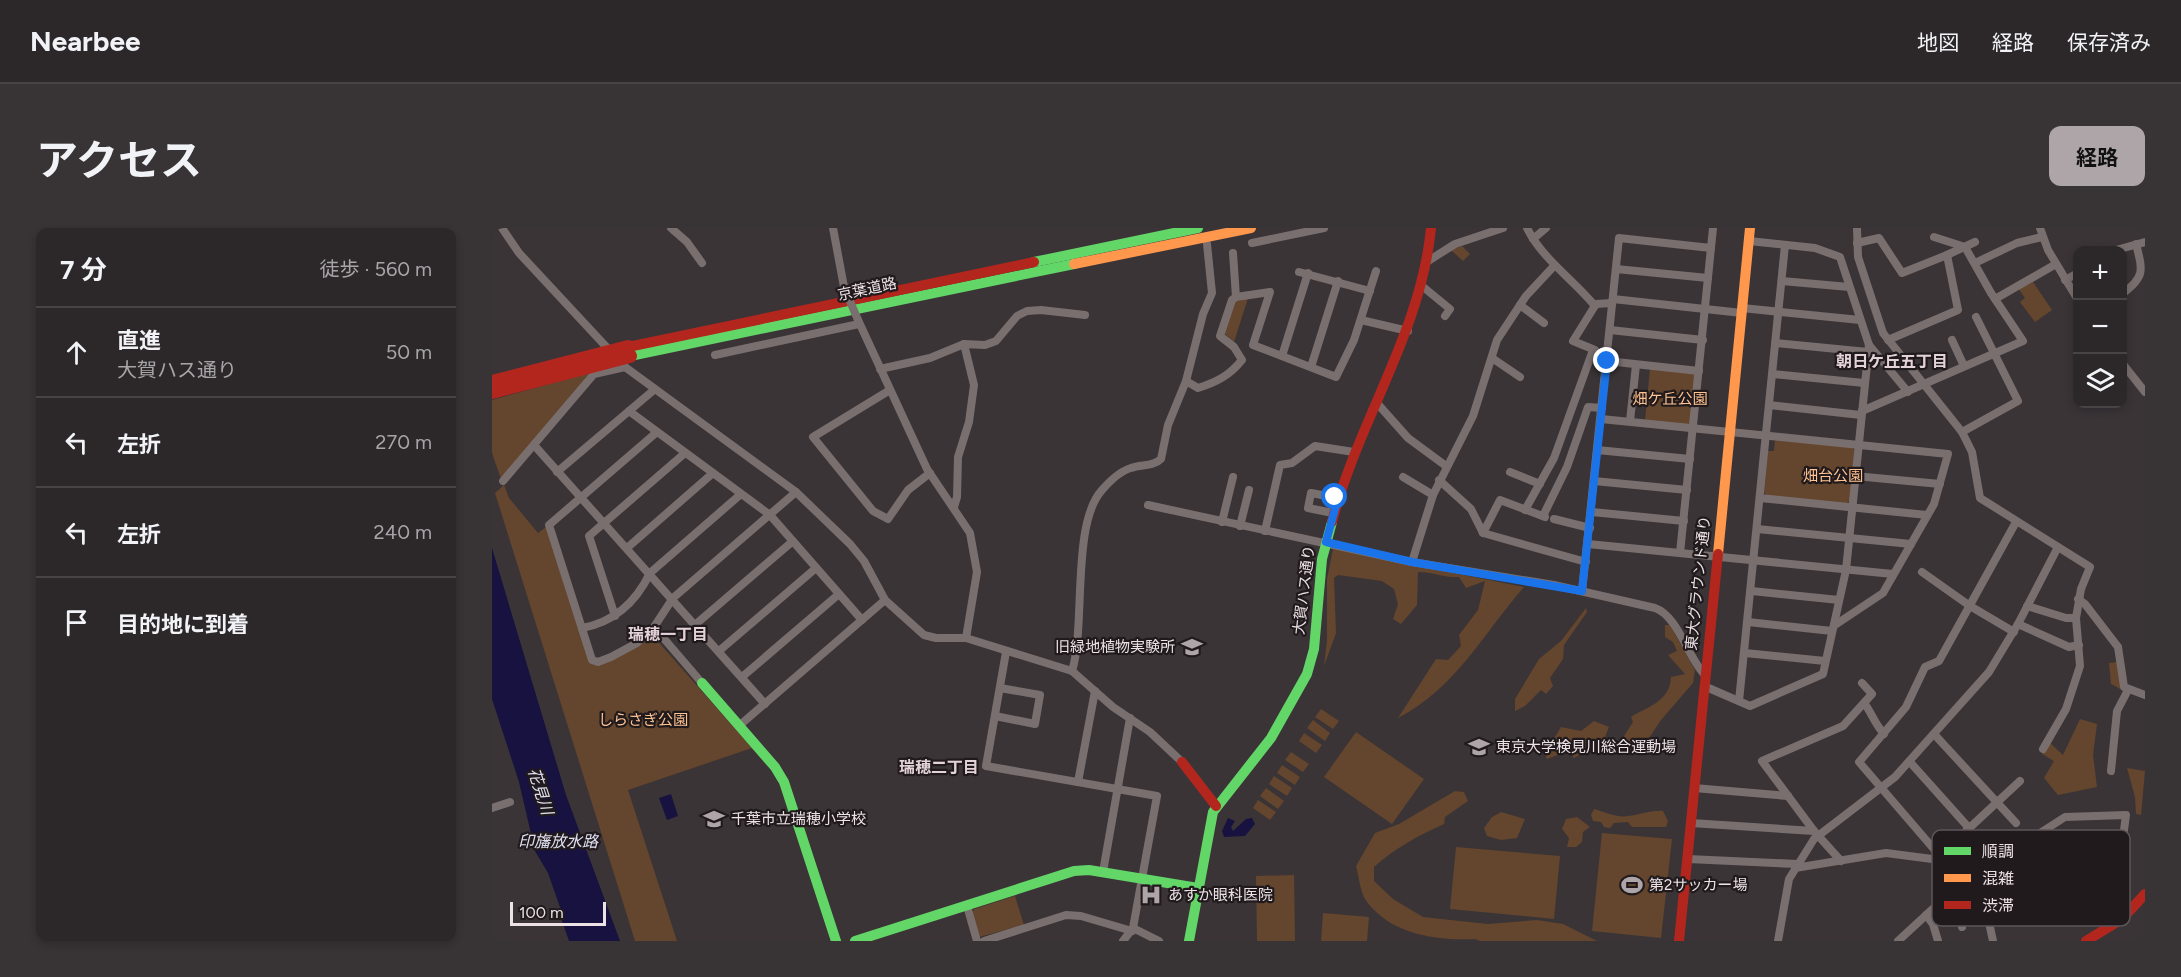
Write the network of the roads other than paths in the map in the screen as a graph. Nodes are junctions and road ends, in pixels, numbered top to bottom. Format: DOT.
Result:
graph roads {
  1 [pos="502,228"];
  2 [pos="671,228"];
  3 [pos="833,228"];
  4 [pos="1198,228"];
  5 [pos="1251,228"];
  6 [pos="1324,228"];
  7 [pos="1431,228"];
  8 [pos="1503,228"];
  9 [pos="1527,228"];
  10 [pos="1546,228"];
  11 [pos="1713,228"];
  12 [pos="1857,228"];
  13 [pos="2040,228"];
  14 [pos="1750,234"];
  15 [pos="1934,237"];
  16 [pos="2042,237"];
  17 [pos="1533,239"];
  18 [pos="1976,242"];
  19 [pos="2145,242"];
  20 [pos="1252,243"];
  21 [pos="1857,243"];
  22 [pos="1207,244"];
  23 [pos="2136,244"];
  24 [pos="1785,245"];
  25 [pos="1965,247"];
  26 [pos="2127,247"];
  27 [pos="1711,248"];
  28 [pos="1233,254"];
  29 [pos="1947,255"];
  30 [pos="1428,261"];
  31 [pos="702,263"];
  32 [pos="1976,263"];
  33 [pos="2056,264"];
  34 [pos="1554,266"];
  35 [pos="1616,269"];
  36 [pos="1376,271"];
  37 [pos="1299,272"];
  38 [pos="1308,273"];
  39 [pos="2073,276"];
  40 [pos="1708,278"];
  41 [pos="2065,280"];
  42 [pos="1338,281"];
  43 [pos="1782,281"];
  44 [pos="1422,286"];
  45 [pos="1849,287"];
  46 [pos="2127,290"];
  47 [pos="1370,291"];
  48 [pos="2073,292"];
  49 [pos="1236,297"];
  50 [pos="1995,298"];
  51 [pos="1612,301"];
  52 [pos="1520,305"];
  53 [pos="1595,306"];
  54 [pos="1705,309"];
  55 [pos="1742,310"];
  56 [pos="1778,312"];
  57 [pos="1085,315"];
  58 [pos="1445,316"];
  59 [pos="1976,317"];
  60 [pos="1361,320"];
  61 [pos="1860,320"];
  62 [pos="858,322"];
  63 [pos="1544,323"];
  64 [pos="1610,330"];
  65 [pos="1408,331"];
  66 [pos="1703,339"];
  67 [pos="1888,340"];
  68 [pos="1952,340"];
  69 [pos="1776,343"];
  70 [pos="964,344"];
  71 [pos="1868,348"];
  72 [pos="715,355"];
  73 [pos="1994,355"];
  74 [pos="1282,356"];
  75 [pos="628,357"];
  76 [pos="1492,358"];
  77 [pos="1607,361"];
  78 [pos="1636,364"];
  79 [pos="1965,366"];
  80 [pos="1311,367"];
  81 [pos="880,369"];
  82 [pos="2127,369"];
  83 [pos="1699,371"];
  84 [pos="1773,374"];
  85 [pos="1520,377"];
  86 [pos="1186,381"];
  87 [pos="492,382"];
  88 [pos="1864,383"];
  89 [pos="1923,385"];
  90 [pos="655,389"];
  91 [pos="890,390"];
  92 [pos="492,392"];
  93 [pos="1908,392"];
  94 [pos="2145,392"];
  95 [pos="1376,402"];
  96 [pos="1769,405"];
  97 [pos="1602,408"];
  98 [pos="629,411"];
  99 [pos="1862,413"];
  100 [pos="1601,419"];
  101 [pos="1630,421"];
  102 [pos="1693,428"];
  103 [pos="657,432"];
  104 [pos="1730,432"];
  105 [pos="1962,432"];
  106 [pos="1766,436"];
  107 [pos="534,445"];
  108 [pos="1859,445"];
  109 [pos="1597,450"];
  110 [pos="1353,452"];
  111 [pos="685,453"];
  112 [pos="1690,459"];
  113 [pos="1446,466"];
  114 [pos="557,472"];
  115 [pos="1510,472"];
  116 [pos="713,473"];
  117 [pos="930,473"];
  118 [pos="1855,476"];
  119 [pos="1233,477"];
  120 [pos="1403,477"];
  121 [pos="1439,480"];
  122 [pos="1594,481"];
  123 [pos="503,482"];
  124 [pos="1540,484"];
  125 [pos="1940,484"];
  126 [pos="1249,490"];
  127 [pos="1687,490"];
  128 [pos="796,492"];
  129 [pos="741,494"];
  130 [pos="1433,495"];
  131 [pos="580,498"];
  132 [pos="1338,498"];
  133 [pos="1760,498"];
  134 [pos="1148,505"];
  135 [pos="954,507"];
  136 [pos="1852,507"];
  137 [pos="1525,510"];
  138 [pos="1592,512"];
  139 [pos="1334,513"];
  140 [pos="770,515"];
  141 [pos="1927,515"];
  142 [pos="1548,517"];
  143 [pos="1684,521"];
  144 [pos="1222,522"];
  145 [pos="2016,522"];
  146 [pos="603,523"];
  147 [pos="1240,526"];
  148 [pos="1590,528"];
  149 [pos="1757,529"];
  150 [pos="1265,531"];
  151 [pos="1484,534"];
  152 [pos="1850,538"];
  153 [pos="793,541"];
  154 [pos="1326,542"];
  155 [pos="1588,544"];
  156 [pos="1911,544"];
  157 [pos="2058,547"];
  158 [pos="627,548"];
  159 [pos="1680,553"];
  160 [pos="1718,557"];
  161 [pos="1754,560"];
  162 [pos="1412,562"];
  163 [pos="1586,562"];
  164 [pos="816,567"];
  165 [pos="1846,570"];
  166 [pos="1922,572"];
  167 [pos="650,573"];
  168 [pos="1893,574"];
  169 [pos="1582,591"];
  170 [pos="1752,591"];
  171 [pos="839,594"];
  172 [pos="673,598"];
  173 [pos="2078,599"];
  174 [pos="885,600"];
  175 [pos="1839,600"];
  176 [pos="1970,606"];
  177 [pos="2027,606"];
  178 [pos="615,616"];
  179 [pos="2076,618"];
  180 [pos="862,620"];
  181 [pos="1749,622"];
  182 [pos="696,624"];
  183 [pos="2018,624"];
  184 [pos="654,627"];
  185 [pos="582,628"];
  186 [pos="1833,628"];
  187 [pos="2014,632"];
  188 [pos="966,638"];
  189 [pos="2079,645"];
  190 [pos="719,651"];
  191 [pos="1006,652"];
  192 [pos="1745,653"];
  193 [pos="1825,661"];
  194 [pos="1072,671"];
  195 [pos="742,677"];
  196 [pos="1705,681"];
  197 [pos="702,683"];
  198 [pos="1862,683"];
  199 [pos="1000,688"];
  200 [pos="2128,690"];
  201 [pos="1095,691"];
  202 [pos="2145,695"];
  203 [pos="1739,701"];
  204 [pos="1864,703"];
  205 [pos="765,704"];
  206 [pos="995,716"];
  207 [pos="1130,718"];
  208 [pos="740,725"];
  209 [pos="1884,734"];
  210 [pos="1934,734"];
  211 [pos="2043,749"];
  212 [pos="1182,762"];
  213 [pos="1910,762"];
  214 [pos="2112,771"];
  215 [pos="2020,781"];
  216 [pos="1078,782"];
  217 [pos="1117,788"];
  218 [pos="1694,788"];
  219 [pos="1882,788"];
  220 [pos="1788,796"];
  221 [pos="510,802"];
  222 [pos="1996,803"];
  223 [pos="1216,806"];
  224 [pos="492,808"];
  225 [pos="1691,823"];
  226 [pos="2016,823"];
  227 [pos="1969,828"];
  228 [pos="2045,830"];
  229 [pos="2124,830"];
  230 [pos="1816,833"];
  231 [pos="1932,851"];
  232 [pos="1932,857"];
  233 [pos="1688,859"];
  234 [pos="1841,861"];
  235 [pos="1796,866"];
  236 [pos="1103,872"];
  237 [pos="1143,879"];
  238 [pos="1198,888"];
  239 [pos="2145,894"];
  240 [pos="967,906"];
  241 [pos="2130,910"];
  242 [pos="1932,911"];
  243 [pos="1926,915"];
  244 [pos="1932,923"];
  245 [pos="1934,926"];
  246 [pos="1990,926"];
  247 [pos="2110,926"];
  248 [pos="1133,930"];
  249 [pos="1902,940"];
  250 [pos="836,941"];
  251 [pos="855,941"];
  252 [pos="977,941"];
  253 [pos="984,941"];
  254 [pos="1123,941"];
  255 [pos="1159,941"];
  256 [pos="1189,941"];
  257 [pos="1679,941"];
  258 [pos="1778,941"];
  259 [pos="1938,941"];
  260 [pos="1993,941"];
  261 [pos="2086,941"];
  1 -- 75 [label="street"];
  2 -- 31 [label="street"];
  3 -- 62 [label="street, bridge"];
  4 -- 75 [label="main road, 京葉道路"];
  5 -- 75 [label="main road, 京葉道路"];
  6 -- 20 [label="street"];
  7 -- 30 [label="main road, 大賀ハス通り"];
  8 -- 30 [label="street"];
  9 -- 17 [label="street"];
  10 -- 17 [label="street"];
  11 -- 27 [label="street"];
  12 -- 21 [label="street"];
  13 -- 16 [label="street"];
  14 -- 24 [label="street"];
  14 -- 55 [label="main road, 東大グラウンド通り"];
  15 -- 25 [label="street"];
  16 -- 32 [label="street"];
  16 -- 33 [label="street"];
  17 -- 34 [label="street"];
  18 -- 25 [label="street"];
  19 -- 23 [label="street"];
  21 -- 29 [label="street"];
  21 -- 67 [label="street"];
  22 -- 86 [label="street"];
  23 -- 26 [label="street"];
  23 -- 46 [label="street"];
  24 -- 43 [label="street"];
  24 -- 45 [label="street"];
  25 -- 29 [label="street"];
  25 -- 32 [label="street"];
  27 -- 35 [label="street"];
  27 -- 40 [label="street"];
  28 -- 49 [label="street"];
  29 -- 67 [label="street"];
  30 -- 44 [label="main road, 大賀ハス通り"];
  32 -- 50 [label="street"];
  33 -- 41 [label="street"];
  33 -- 50 [label="street"];
  34 -- 52 [label="street"];
  34 -- 53 [label="street"];
  35 -- 40 [label="street"];
  35 -- 51 [label="street"];
  36 -- 47 [label="street"];
  37 -- 38 [label="street"];
  38 -- 42 [label="street"];
  38 -- 74 [label="street"];
  39 -- 41 [label="street"];
  40 -- 54 [label="street"];
  41 -- 48 [label="street"];
  42 -- 47 [label="street"];
  42 -- 80 [label="street"];
  43 -- 45 [label="street"];
  43 -- 56 [label="street"];
  44 -- 58 [label="street"];
  44 -- 65 [label="main road, 大賀ハス通り"];
  45 -- 61 [label="street"];
  47 -- 60 [label="street"];
  49 -- 74 [label="street"];
  49 -- 86 [label="street"];
  50 -- 73 [label="street"];
  51 -- 53 [label="street"];
  51 -- 54 [label="street"];
  51 -- 64 [label="street"];
  52 -- 63 [label="street"];
  52 -- 76 [label="street"];
  53 -- 124 [label="street"];
  54 -- 55 [label="street"];
  54 -- 66 [label="street"];
  55 -- 56 [label="street"];
  55 -- 104 [label="main road, 東大グラウンド通り"];
  56 -- 61 [label="street"];
  56 -- 69 [label="street"];
  57 -- 70 [label="street"];
  59 -- 73 [label="street"];
  60 -- 65 [label="street"];
  60 -- 80 [label="street"];
  61 -- 71 [label="street"];
  62 -- 72 [label="street"];
  62 -- 81 [label="street"];
  64 -- 66 [label="street"];
  64 -- 77 [label="street"];
  65 -- 95 [label="main road, 大賀ハス通り"];
  66 -- 83 [label="street"];
  67 -- 89 [label="street"];
  68 -- 79 [label="street"];
  69 -- 71 [label="street"];
  69 -- 84 [label="street"];
  70 -- 81 [label="street"];
  70 -- 135 [label="street"];
  71 -- 88 [label="street"];
  71 -- 93 [label="street"];
  73 -- 79 [label="street"];
  73 -- 105 [label="street"];
  74 -- 80 [label="street"];
  75 -- 87 [label="main road, 京葉道路, bridge"];
  75 -- 90 [label="street"];
  75 -- 92 [label="main road, 京葉道路, bridge"];
  75 -- 107 [label="street"];
  76 -- 85 [label="street"];
  76 -- 113 [label="street"];
  77 -- 78 [label="street"];
  77 -- 97 [label="street"];
  78 -- 83 [label="street"];
  78 -- 101 [label="street"];
  79 -- 89 [label="street"];
  81 -- 91 [label="street"];
  82 -- 94 [label="street"];
  83 -- 102 [label="street"];
  84 -- 88 [label="street"];
  84 -- 96 [label="street"];
  86 -- 194 [label="street"];
  88 -- 99 [label="street"];
  89 -- 93 [label="street"];
  89 -- 105 [label="street"];
  90 -- 98 [label="street"];
  90 -- 128 [label="street"];
  91 -- 117 [label="street"];
  91 -- 117 [label="street"];
  93 -- 99 [label="street"];
  95 -- 110 [label="main road, 大賀ハス通り"];
  95 -- 113 [label="street"];
  96 -- 99 [label="street"];
  96 -- 106 [label="street"];
  97 -- 100 [label="street"];
  97 -- 142 [label="street"];
  98 -- 103 [label="street"];
  98 -- 114 [label="street"];
  99 -- 108 [label="street"];
  100 -- 101 [label="street"];
  100 -- 109 [label="street"];
  101 -- 102 [label="street"];
  102 -- 104 [label="street"];
  102 -- 112 [label="street"];
  103 -- 111 [label="street"];
  103 -- 131 [label="street"];
  104 -- 106 [label="street"];
  104 -- 160 [label="main road, 東大グラウンド通り"];
  105 -- 145 [label="street"];
  106 -- 108 [label="street"];
  106 -- 133 [label="street"];
  107 -- 114 [label="street"];
  107 -- 123 [label="street"];
  108 -- 118 [label="street"];
  108 -- 125 [label="street"];
  109 -- 112 [label="street"];
  109 -- 122 [label="street"];
  110 -- 132 [label="main road, 大賀ハス通り"];
  110 -- 150 [label="street"];
  111 -- 116 [label="street"];
  111 -- 146 [label="street"];
  112 -- 127 [label="street"];
  113 -- 121 [label="street"];
  114 -- 131 [label="street"];
  115 -- 124 [label="street"];
  116 -- 129 [label="street"];
  116 -- 158 [label="street"];
  117 -- 135 [label="street"];
  118 -- 125 [label="street"];
  118 -- 136 [label="street"];
  119 -- 144 [label="street"];
  120 -- 130 [label="street"];
  121 -- 130 [label="street"];
  121 -- 151 [label="street"];
  122 -- 127 [label="street"];
  122 -- 138 [label="street"];
  124 -- 137 [label="street"];
  125 -- 141 [label="street"];
  126 -- 147 [label="street"];
  127 -- 143 [label="street"];
  128 -- 140 [label="street"];
  128 -- 174 [label="street"];
  129 -- 140 [label="street"];
  129 -- 167 [label="street"];
  130 -- 162 [label="street"];
  131 -- 146 [label="street"];
  131 -- 185 [label="street"];
  132 -- 139 [label="main road, 大賀ハス通り"];
  132 -- 139 [label="street"];
  133 -- 136 [label="street"];
  133 -- 149 [label="street"];
  134 -- 144 [label="street"];
  135 -- 188 [label="street"];
  136 -- 141 [label="street"];
  136 -- 152 [label="street"];
  137 -- 142 [label="street"];
  137 -- 151 [label="street"];
  138 -- 143 [label="street"];
  138 -- 148 [label="street"];
  139 -- 154 [label="main road, 大賀ハス通り"];
  140 -- 153 [label="street"];
  140 -- 172 [label="street"];
  141 -- 156 [label="street"];
  142 -- 148 [label="street"];
  143 -- 159 [label="street"];
  144 -- 147 [label="street"];
  145 -- 157 [label="street"];
  145 -- 176 [label="street"];
  146 -- 158 [label="street"];
  146 -- 178 [label="street"];
  147 -- 150 [label="street"];
  148 -- 155 [label="street"];
  149 -- 152 [label="street"];
  149 -- 161 [label="street"];
  150 -- 154 [label="street"];
  151 -- 163 [label="street"];
  152 -- 156 [label="street"];
  152 -- 165 [label="street"];
  153 -- 164 [label="street"];
  153 -- 182 [label="street"];
  154 -- 162 [label="street"];
  154 -- 223 [label="main road, 大賀ハス通り"];
  155 -- 159 [label="street"];
  155 -- 163 [label="street"];
  156 -- 168 [label="street"];
  157 -- 173 [label="street"];
  157 -- 177 [label="street"];
  158 -- 167 [label="street"];
  159 -- 160 [label="street"];
  160 -- 161 [label="street"];
  160 -- 196 [label="main road, 東大グラウンド通り"];
  161 -- 165 [label="street"];
  161 -- 170 [label="street"];
  162 -- 169 [label="street"];
  163 -- 169 [label="street"];
  164 -- 171 [label="street"];
  164 -- 190 [label="street"];
  165 -- 168 [label="street"];
  165 -- 175 [label="street"];
  166 -- 176 [label="street"];
  167 -- 172 [label="street"];
  167 -- 178 [label="street"];
  168 -- 186 [label="street"];
  169 -- 196 [label="street"];
  170 -- 175 [label="street"];
  170 -- 181 [label="street"];
  171 -- 180 [label="street"];
  171 -- 195 [label="street"];
  172 -- 182 [label="street"];
  172 -- 184 [label="street"];
  173 -- 179 [label="street"];
  173 -- 200 [label="street"];
  174 -- 180 [label="street"];
  174 -- 188 [label="street"];
  175 -- 186 [label="street"];
  176 -- 187 [label="street"];
  176 -- 209 [label="street"];
  177 -- 179 [label="street"];
  177 -- 183 [label="street"];
  178 -- 185 [label="street"];
  179 -- 189 [label="street"];
  180 -- 205 [label="street"];
  181 -- 186 [label="street"];
  181 -- 192 [label="street"];
  182 -- 190 [label="street"];
  183 -- 187 [label="street"];
  183 -- 189 [label="street"];
  184 -- 185 [label="street"];
  184 -- 197 [label="street"];
  186 -- 193 [label="street"];
  187 -- 210 [label="street"];
  188 -- 191 [label="street"];
  189 -- 211 [label="street"];
  190 -- 195 [label="street"];
  191 -- 194 [label="street"];
  191 -- 199 [label="street"];
  192 -- 193 [label="street"];
  192 -- 203 [label="street"];
  193 -- 203 [label="street"];
  194 -- 201 [label="street"];
  195 -- 205 [label="street"];
  196 -- 203 [label="street"];
  196 -- 218 [label="main road, 東大グラウンド通り"];
  197 -- 208 [label="main road"];
  198 -- 204 [label="street"];
  199 -- 206 [label="street"];
  199 -- 206 [label="street"];
  200 -- 202 [label="street"];
  200 -- 214 [label="street"];
  201 -- 207 [label="street"];
  201 -- 216 [label="street"];
  204 -- 209 [label="street"];
  204 -- 220 [label="street"];
  205 -- 208 [label="street"];
  206 -- 216 [label="street"];
  207 -- 212 [label="street"];
  207 -- 217 [label="street"];
  208 -- 250 [label="main road"];
  209 -- 219 [label="street"];
  210 -- 213 [label="street"];
  210 -- 222 [label="street"];
  212 -- 223 [label="main road"];
  213 -- 219 [label="street"];
  213 -- 227 [label="street"];
  215 -- 222 [label="street"];
  216 -- 217 [label="street"];
  217 -- 236 [label="street"];
  217 -- 237 [label="street"];
  218 -- 220 [label="street"];
  218 -- 225 [label="main road, 東大グラウンド通り"];
  219 -- 230 [label="street"];
  219 -- 231 [label="street"];
  220 -- 230 [label="street"];
  221 -- 224 [label="street"];
  222 -- 226 [label="street"];
  222 -- 227 [label="street"];
  223 -- 238 [label="main road, 大賀ハス通り"];
  225 -- 230 [label="street"];
  225 -- 233 [label="main road, 東大グラウンド通り"];
  228 -- 229 [label="street"];
  230 -- 234 [label="street"];
  230 -- 235 [label="street"];
  232 -- 234 [label="street"];
  233 -- 235 [label="street"];
  233 -- 257 [label="main road, 東大グラウンド通り"];
  234 -- 235 [label="street"];
  235 -- 258 [label="street"];
  236 -- 237 [label="main road"];
  236 -- 240 [label="main road"];
  237 -- 238 [label="main road"];
  237 -- 248 [label="street"];
  238 -- 256 [label="main road, 大賀ハス通り"];
  239 -- 241 [label="main road"];
  240 -- 251 [label="main road"];
  240 -- 252 [label="street"];
  242 -- 243 [label="street"];
  243 -- 244 [label="street"];
  243 -- 249 [label="street"];
  245 -- 259 [label="street"];
  246 -- 260 [label="street"];
  247 -- 261 [label="main road"];
  248 -- 253 [label="street"];
  248 -- 254 [label="street"];
  248 -- 255 [label="street"];
}
